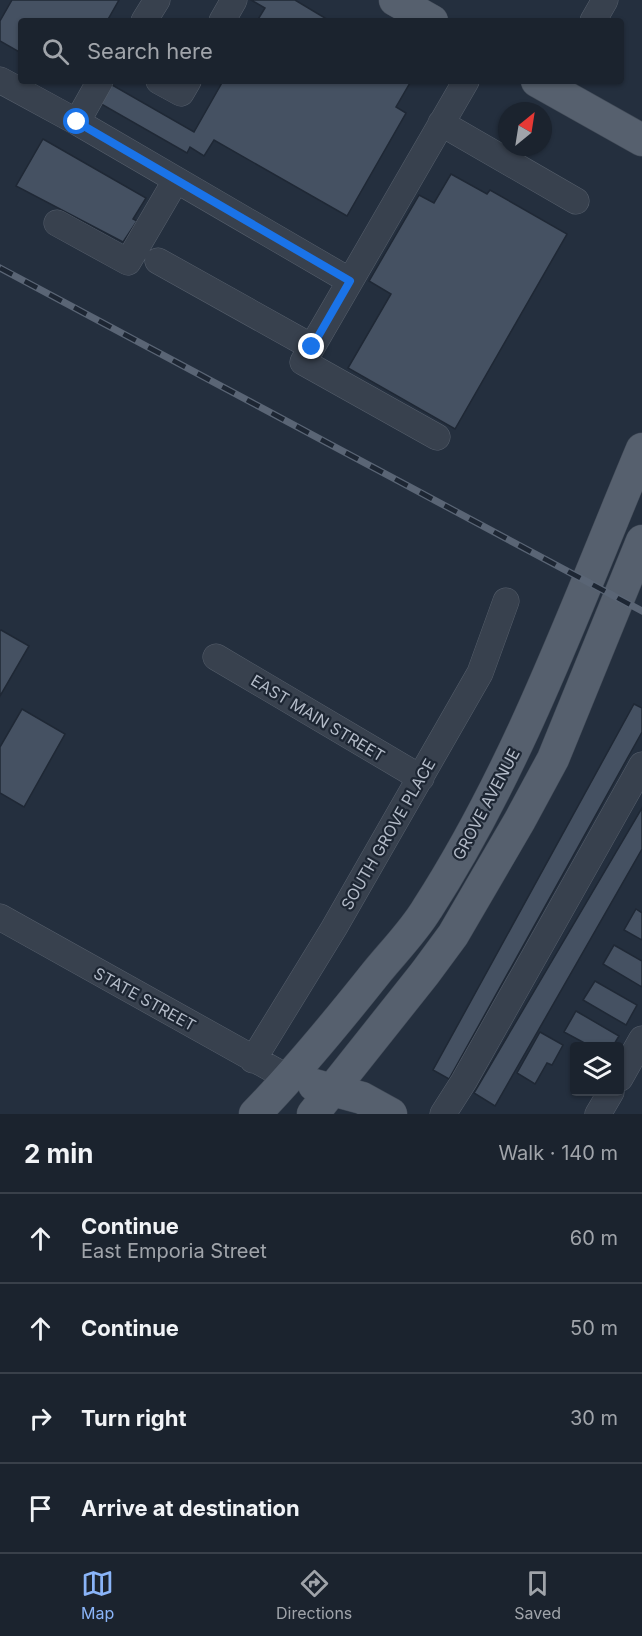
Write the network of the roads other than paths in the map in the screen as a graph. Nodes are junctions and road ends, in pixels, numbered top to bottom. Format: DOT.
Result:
graph roads {
  1 [pos="157,0"];
  2 [pos="234,0"];
  3 [pos="395,0"];
  4 [pos="605,0"];
  5 [pos="146,18"];
  6 [pos="224,18"];
  7 [pos="427,18"];
  8 [pos="595,18"];
  9 [pos="0,80"];
  10 [pos="98,84"];
  11 [pos="164,84"];
  12 [pos="186,84"];
  13 [pos="464,84"];
  14 [pos="550,84"];
  15 [pos="77,122"];
  16 [pos="441,123"];
  17 [pos="642,140"];
  18 [pos="176,180"];
  19 [pos="576,201"];
  20 [pos="57,223"];
  21 [pos="158,261"];
  22 [pos="350,281"];
  23 [pos="312,347"];
  24 [pos="437,437"];
  25 [pos="642,449"];
  26 [pos="642,541"];
  27 [pos="506,601"];
  28 [pos="216,657"];
  29 [pos="642,765"];
  30 [pos="421,778"];
  31 [pos="0,917"];
  32 [pos="642,1040"];
  33 [pos="253,1060"];
  34 [pos="624,1071"];
  35 [pos="290,1078"];
  36 [pos="609,1096"];
  37 [pos="321,1107"];
  38 [pos="255,1114"];
  39 [pos="391,1114"];
  40 [pos="443,1114"];
  41 [pos="598,1114"];
  1 -- 5 [label="street"];
  2 -- 6 [label="street"];
  3 -- 7 [label="main road"];
  4 -- 8 [label="street"];
  9 -- 15 [label="street"];
  10 -- 15 [label="street"];
  11 -- 12 [label="street"];
  13 -- 16 [label="street"];
  14 -- 17 [label="main road"];
  15 -- 18 [label="street"];
  16 -- 19 [label="street"];
  16 -- 22 [label="street"];
  18 -- 20 [label="street"];
  18 -- 22 [label="street"];
  21 -- 23 [label="street"];
  22 -- 23 [label="street"];
  23 -- 24 [label="street"];
  25 -- 35 [label="main road, GROVE AVENUE"];
  26 -- 37 [label="main road"];
  27 -- 30 [label="street, SOUTH GROVE PLACE"];
  28 -- 30 [label="street, EAST MAIN STREET"];
  29 -- 40 [label="street"];
  30 -- 33 [label="street, SOUTH GROVE PLACE"];
  31 -- 33 [label="street, STATE STREET"];
  32 -- 34 [label="street"];
  33 -- 35 [label="street, STATE STREET"];
  35 -- 37 [label="main road"];
  35 -- 38 [label="main road, GROVE AVENUE"];
  36 -- 41 [label="street"];
  37 -- 39 [label="main road"];
}
